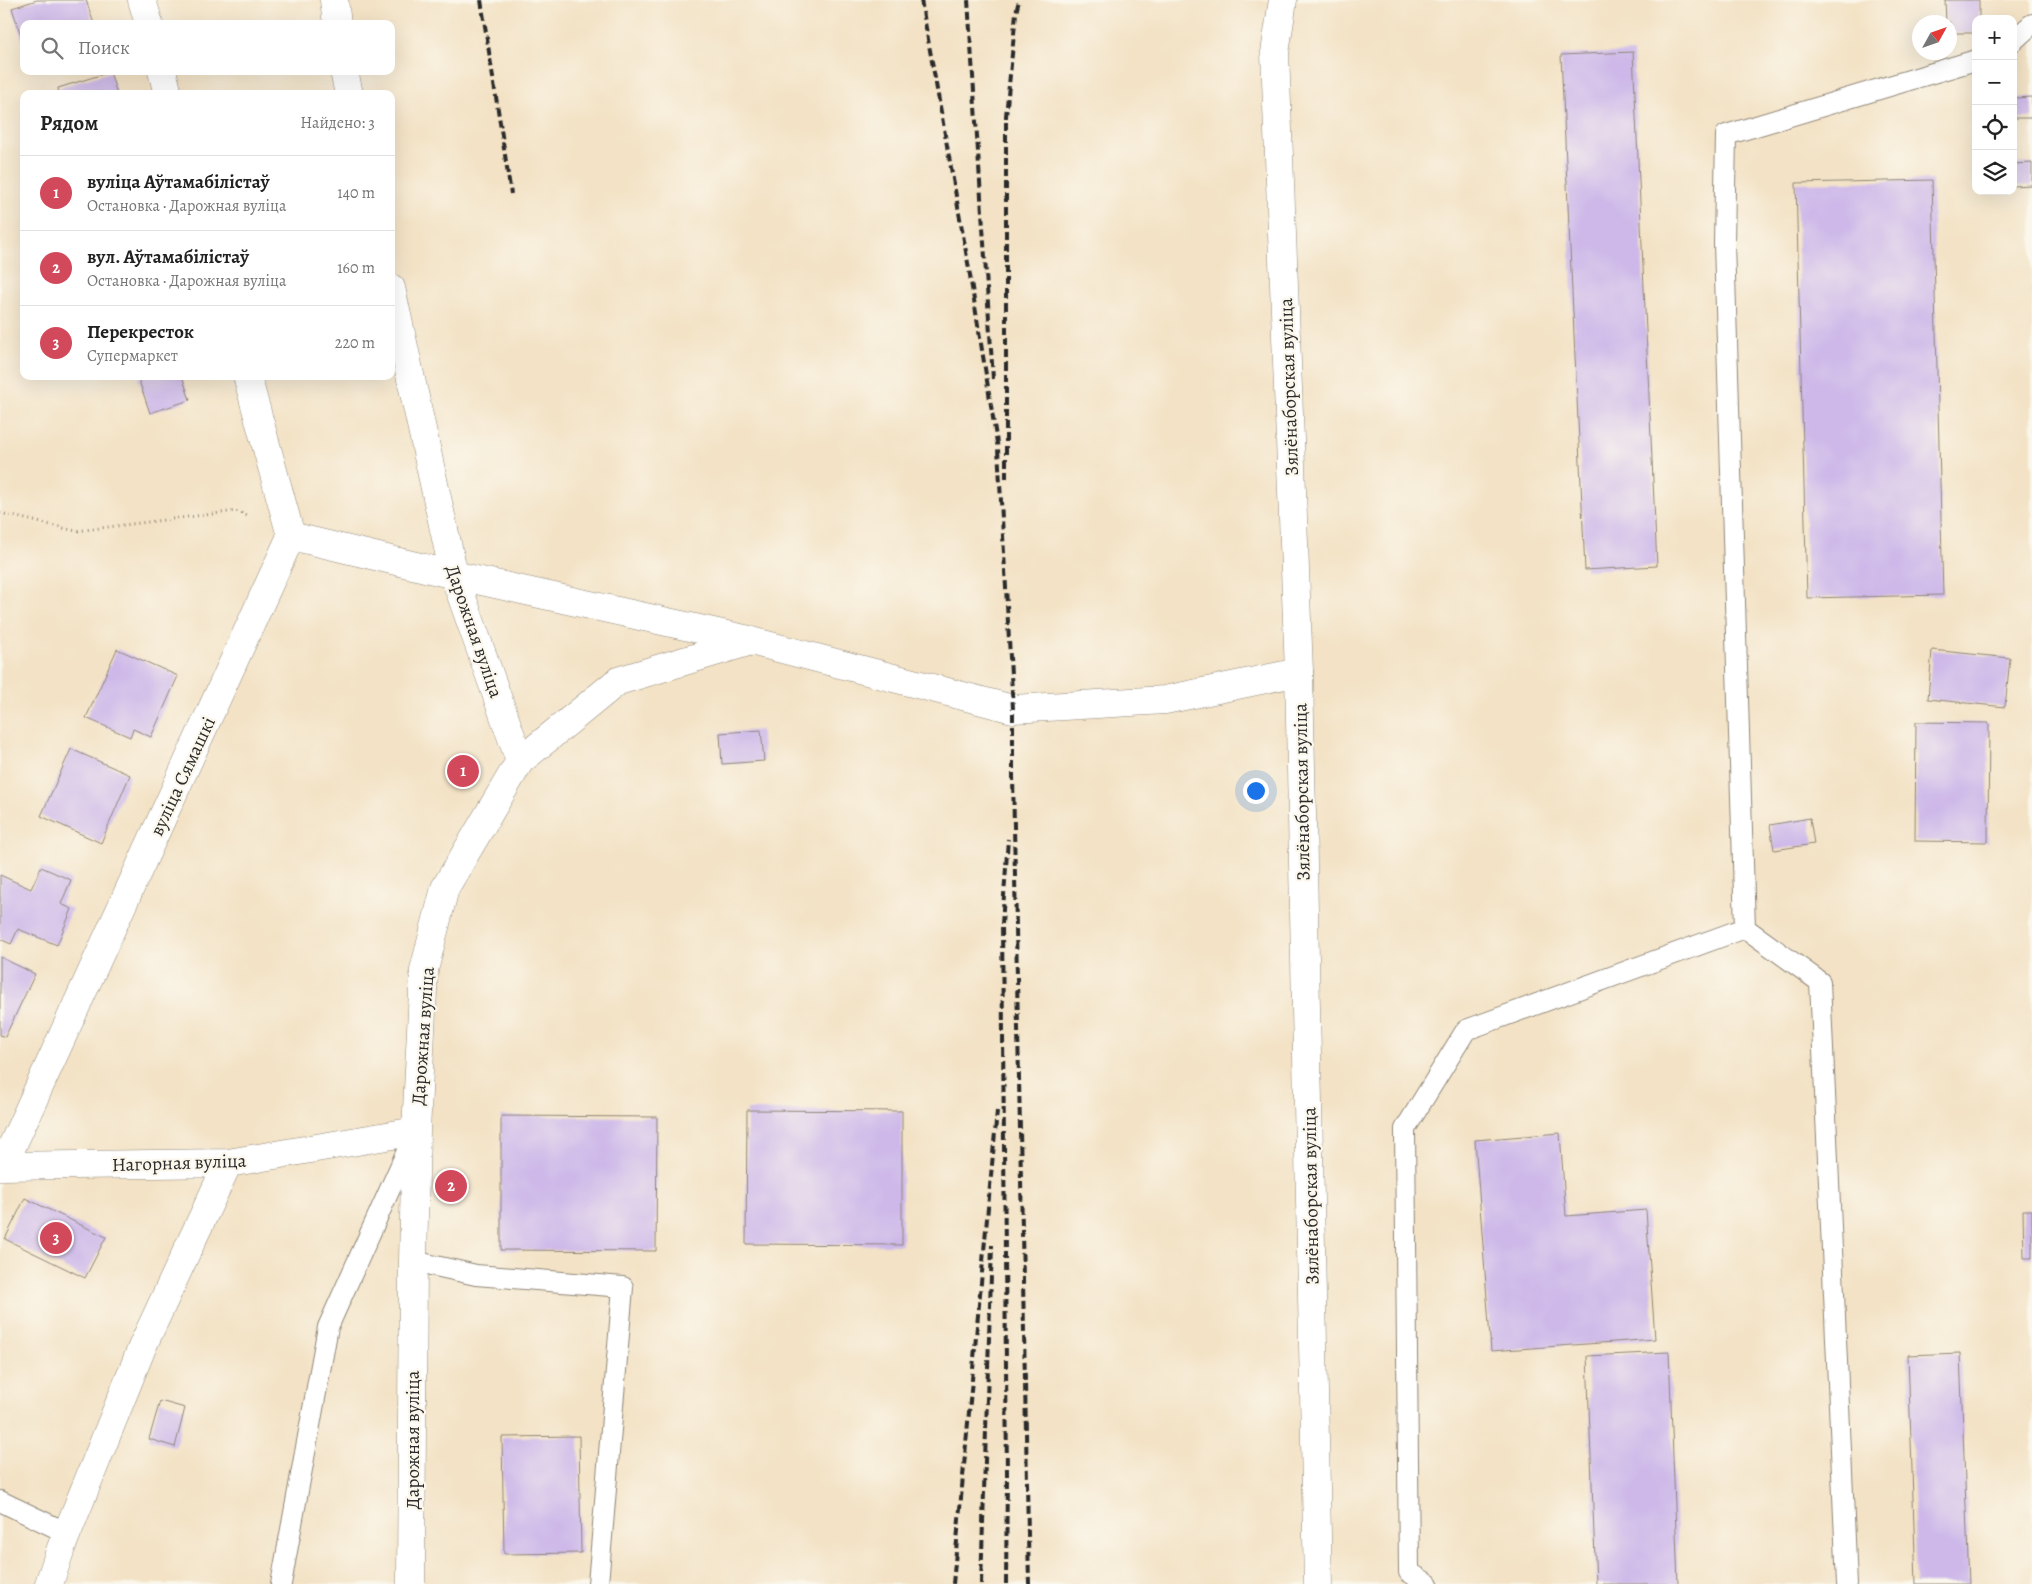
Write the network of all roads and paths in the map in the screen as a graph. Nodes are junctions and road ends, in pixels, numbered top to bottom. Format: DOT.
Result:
graph roads {
  1 [pos="142,0"];
  2 [pos="334,0"];
  3 [pos="1283,0"];
  4 [pos="148,20"];
  5 [pos="336,20"];
  6 [pos="2032,24"];
  7 [pos="2017,37"];
  8 [pos="1972,61"];
  9 [pos="163,75"];
  10 [pos="345,75"];
  11 [pos="167,90"];
  12 [pos="348,90"];
  13 [pos="395,306"];
  14 [pos="248,380"];
  15 [pos="0,513"];
  16 [pos="291,536"];
  17 [pos="454,575"];
  18 [pos="751,641"];
  19 [pos="1299,672"];
  20 [pos="520,761"];
  21 [pos="1745,928"];
  22 [pos="416,1131"];
  23 [pos="228,1163"];
  24 [pos="1,1166"];
  25 [pos="413,1261"];
  26 [pos="0,1501"];
  27 [pos="68,1533"];
  28 [pos="50,1584"];
  29 [pos="282,1584"];
  30 [pos="411,1584"];
  31 [pos="598,1584"];
  32 [pos="1318,1584"];
  33 [pos="1428,1584"];
  34 [pos="1847,1584"];
  1 -- 4 [label="street"];
  2 -- 5 [label="street"];
  3 -- 19 [label="street, Зялёнаборская вуліца"];
  6 -- 7 [label="lane"];
  8 -- 21 [label="lane"];
  9 -- 11 [label="street"];
  10 -- 12 [label="street"];
  13 -- 17 [label="street, Дарожная вуліца"];
  14 -- 16 [label="street"];
  15 -- 16 [label="path"];
  16 -- 17 [label="street"];
  16 -- 24 [label="street, вуліца Сямашкі"];
  17 -- 18 [label="street"];
  17 -- 20 [label="street, Дарожная вуліца"];
  18 -- 19 [label="street"];
  18 -- 20 [label="street"];
  19 -- 32 [label="street, Зялёнаборская вуліца"];
  20 -- 22 [label="street, Дарожная вуліца"];
  21 -- 33 [label="lane"];
  21 -- 34 [label="lane"];
  22 -- 23 [label="street, Нагорная вуліца"];
  22 -- 25 [label="street, Дарожная вуліца"];
  22 -- 29 [label="lane"];
  23 -- 24 [label="street, Нагорная вуліца"];
  23 -- 27 [label="street"];
  25 -- 30 [label="street, Дарожная вуліца"];
  25 -- 31 [label="lane"];
  26 -- 27 [label="lane"];
  27 -- 28 [label="street"];
}
